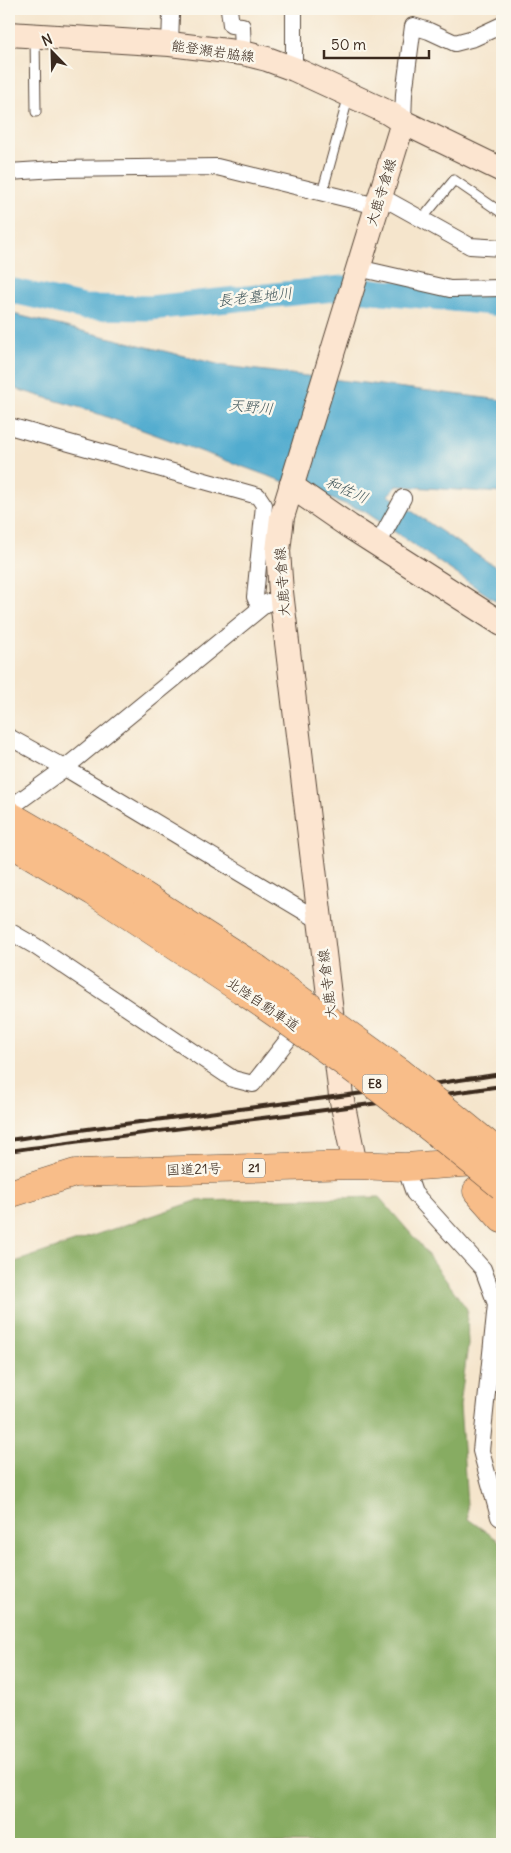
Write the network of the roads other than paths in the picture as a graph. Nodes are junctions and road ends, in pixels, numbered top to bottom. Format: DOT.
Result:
graph roads {
  1 [pos="169,9"];
  2 [pos="229,9"];
  3 [pos="294,9"];
  4 [pos="502,25"];
  5 [pos="9,34"];
  6 [pos="36,36"];
  7 [pos="170,44"];
  8 [pos="243,54"];
  9 [pos="294,69"];
  10 [pos="349,95"];
  11 [pos="36,112"];
  12 [pos="403,122"];
  13 [pos="502,170"];
  14 [pos="9,172"];
  15 [pos="322,193"];
  16 [pos="378,201"];
  17 [pos="502,213"];
  18 [pos="422,219"];
  19 [pos="502,247"];
  20 [pos="358,268"];
  21 [pos="502,288"];
  22 [pos="9,426"];
  23 [pos="292,481"];
  24 [pos="403,498"];
  25 [pos="382,539"];
  26 [pos="281,592"];
  27 [pos="260,608"];
  28 [pos="502,624"];
  29 [pos="9,737"];
  30 [pos="65,768"];
  31 [pos="14,808"];
  32 [pos="9,842"];
  33 [pos="320,921"];
  34 [pos="9,931"];
  35 [pos="245,984"];
  36 [pos="325,1003"];
  37 [pos="502,1136"];
  38 [pos="502,1156"];
  39 [pos="502,1161"];
  40 [pos="355,1165"];
  41 [pos="405,1166"];
  42 [pos="490,1188"];
  43 [pos="9,1194"];
  44 [pos="502,1219"];
  45 [pos="502,1519"];
  1 -- 7 [label="street"];
  2 -- 8 [label="street"];
  3 -- 9 [label="street"];
  4 -- 12 [label="street"];
  5 -- 6 [label="main road, 能登瀬岩脇線"];
  6 -- 7 [label="main road, 能登瀬岩脇線"];
  6 -- 11 [label="lane"];
  7 -- 8 [label="main road, 能登瀬岩脇線"];
  8 -- 9 [label="main road, 能登瀬岩脇線"];
  9 -- 10 [label="main road, 能登瀬岩脇線"];
  10 -- 12 [label="main road, 能登瀬岩脇線"];
  10 -- 15 [label="lane"];
  12 -- 13 [label="main road"];
  12 -- 16 [label="main road, 大鹿寺倉線"];
  14 -- 15 [label="street"];
  15 -- 16 [label="street"];
  16 -- 18 [label="street"];
  16 -- 20 [label="main road, 大鹿寺倉線"];
  17 -- 18 [label="lane"];
  18 -- 19 [label="street"];
  20 -- 21 [label="street"];
  20 -- 23 [label="main road, 大鹿寺倉線"];
  22 -- 27 [label="street"];
  23 -- 25 [label="main road"];
  23 -- 26 [label="main road, 大鹿寺倉線"];
  24 -- 25 [label="street"];
  25 -- 28 [label="main road"];
  26 -- 27 [label="street"];
  26 -- 33 [label="main road, 大鹿寺倉線"];
  27 -- 30 [label="street"];
  29 -- 30 [label="street"];
  30 -- 31 [label="street"];
  30 -- 33 [label="street"];
  31 -- 35 [label="highway, 北陸自動車道 / E8"];
  32 -- 35 [label="highway, 北陸自動車道 / E8"];
  33 -- 36 [label="main road, 大鹿寺倉線"];
  34 -- 36 [label="street"];
  35 -- 36 [label="highway, 北陸自動車道 / E8, bridge"];
  35 -- 42 [label="highway, 北陸自動車道 / E8, bridge"];
  36 -- 37 [label="highway, bridge"];
  36 -- 38 [label="highway, 北陸自動車道 / E8, bridge"];
  36 -- 40 [label="main road, 大鹿寺倉線"];
  39 -- 41 [label="highway, 国道21号 / 21"];
  40 -- 41 [label="highway, 国道21号 / 21"];
  40 -- 43 [label="highway, 国道21号 / 21"];
  41 -- 45 [label="street"];
  42 -- 44 [label="highway, 北陸自動車道"];
}
